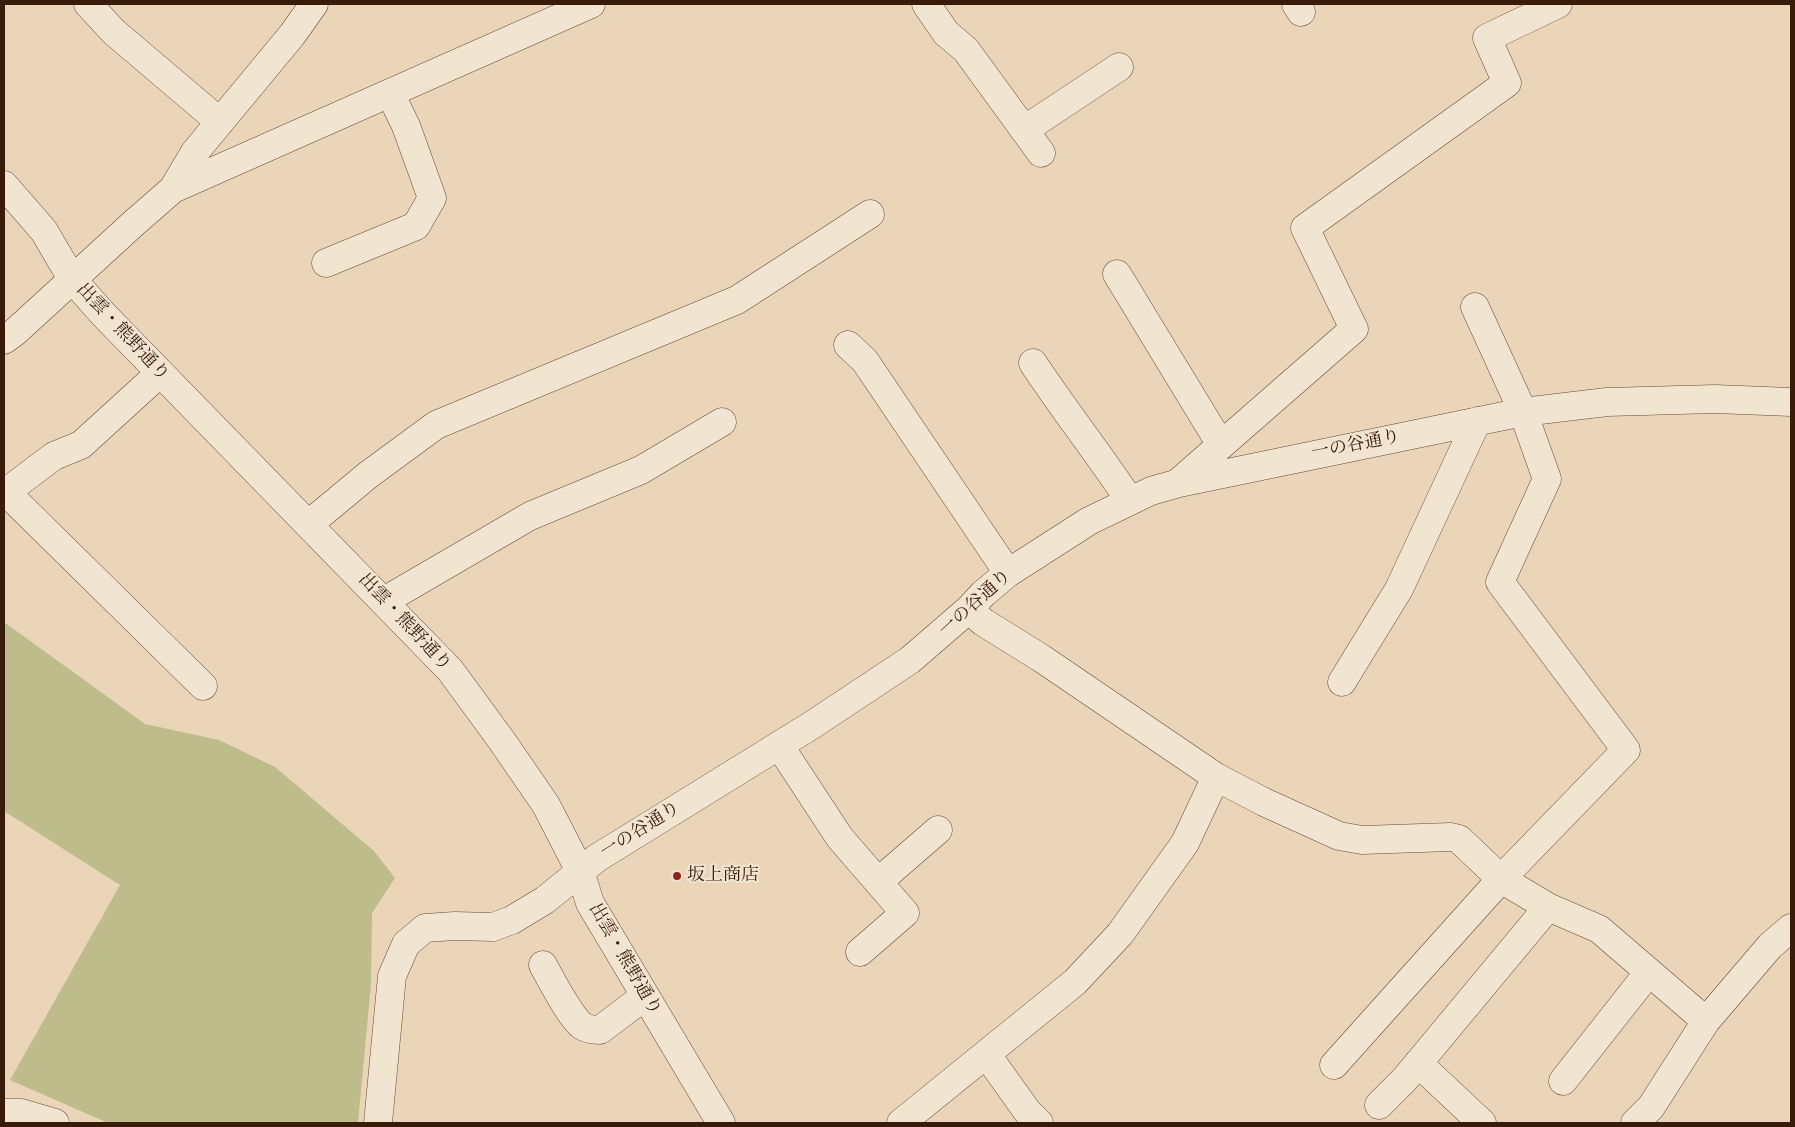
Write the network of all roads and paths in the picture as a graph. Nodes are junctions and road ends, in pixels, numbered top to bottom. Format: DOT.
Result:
graph roads {
  1 [pos="88,4"];
  2 [pos="314,4"];
  3 [pos="591,4"];
  4 [pos="926,4"];
  5 [pos="1558,4"];
  6 [pos="1119,67"];
  7 [pos="390,93"];
  8 [pos="220,122"];
  9 [pos="1024,130"];
  10 [pos="1041,153"];
  11 [pos="4,185"];
  12 [pos="173,189"];
  13 [pos="870,214"];
  14 [pos="326,263"];
  15 [pos="1117,274"];
  16 [pos="72,279"];
  17 [pos="1475,307"];
  18 [pos="4,340"];
  19 [pos="848,345"];
  20 [pos="1033,363"];
  21 [pos="160,373"];
  22 [pos="1791,402"];
  23 [pos="1523,412"];
  24 [pos="1477,421"];
  25 [pos="722,422"];
  26 [pos="1221,445"];
  27 [pos="1179,482"];
  28 [pos="1130,501"];
  29 [pos="309,524"];
  30 [pos="1008,573"];
  31 [pos="384,601"];
  32 [pos="970,609"];
  33 [pos="1342,682"];
  34 [pos="203,686"];
  35 [pos="779,745"];
  36 [pos="1216,777"];
  37 [pos="938,830"];
  38 [pos="580,871"];
  39 [pos="1501,879"];
  40 [pos="878,882"];
  41 [pos="1548,907"];
  42 [pos="1791,928"];
  43 [pos="860,952"];
  44 [pos="542,965"];
  45 [pos="1649,972"];
  46 [pos="645,996"];
  47 [pos="1706,1021"];
  48 [pos="987,1055"];
  49 [pos="1418,1063"];
  50 [pos="1334,1065"];
  51 [pos="1564,1081"];
  52 [pos="1379,1104"];
  53 [pos="4,1113"];
  54 [pos="55,1123"];
  55 [pos="378,1123"];
  56 [pos="721,1123"];
  57 [pos="901,1123"];
  58 [pos="1039,1123"];
  59 [pos="1482,1123"];
  60 [pos="1635,1123"];
  1 -- 8 [label="street"];
  2 -- 8 [label="street"];
  3 -- 7 [label="street"];
  4 -- 9 [label="street"];
  5 -- 26 [label="street"];
  6 -- 9 [label="street"];
  7 -- 12 [label="street"];
  7 -- 14 [label="street"];
  8 -- 12 [label="street"];
  9 -- 10 [label="street"];
  11 -- 16 [label="street, 出雲・熊野通り"];
  12 -- 16 [label="street"];
  13 -- 29 [label="street"];
  15 -- 26 [label="street"];
  16 -- 18 [label="street"];
  16 -- 21 [label="street, 出雲・熊野通り"];
  17 -- 23 [label="street"];
  19 -- 30 [label="street"];
  20 -- 28 [label="street"];
  21 -- 29 [label="street, 出雲・熊野通り"];
  21 -- 34 [label="street"];
  22 -- 23 [label="street, 一の谷通り"];
  23 -- 24 [label="street, 一の谷通り"];
  23 -- 39 [label="street"];
  24 -- 27 [label="street, 一の谷通り"];
  24 -- 33 [label="street"];
  25 -- 31 [label="street"];
  26 -- 27 [label="street"];
  27 -- 28 [label="street, 一の谷通り"];
  28 -- 30 [label="street, 一の谷通り"];
  29 -- 31 [label="street, 出雲・熊野通り"];
  30 -- 32 [label="street, 一の谷通り"];
  31 -- 38 [label="street, 出雲・熊野通り"];
  32 -- 35 [label="street, 一の谷通り"];
  32 -- 36 [label="street"];
  35 -- 38 [label="street, 一の谷通り"];
  35 -- 40 [label="street"];
  36 -- 39 [label="street"];
  36 -- 48 [label="street"];
  37 -- 40 [label="street"];
  38 -- 46 [label="street, 出雲・熊野通り"];
  38 -- 55 [label="street, 一の谷通り"];
  39 -- 41 [label="street"];
  39 -- 50 [label="street"];
  40 -- 43 [label="street"];
  41 -- 45 [label="street"];
  41 -- 49 [label="street"];
  42 -- 47 [label="street"];
  44 -- 46 [label="street"];
  45 -- 47 [label="street"];
  45 -- 51 [label="street"];
  46 -- 56 [label="street, 出雲・熊野通り"];
  47 -- 60 [label="street"];
  48 -- 57 [label="street"];
  48 -- 58 [label="street"];
  49 -- 52 [label="street"];
  49 -- 59 [label="street"];
  53 -- 54 [label="street"];
}
